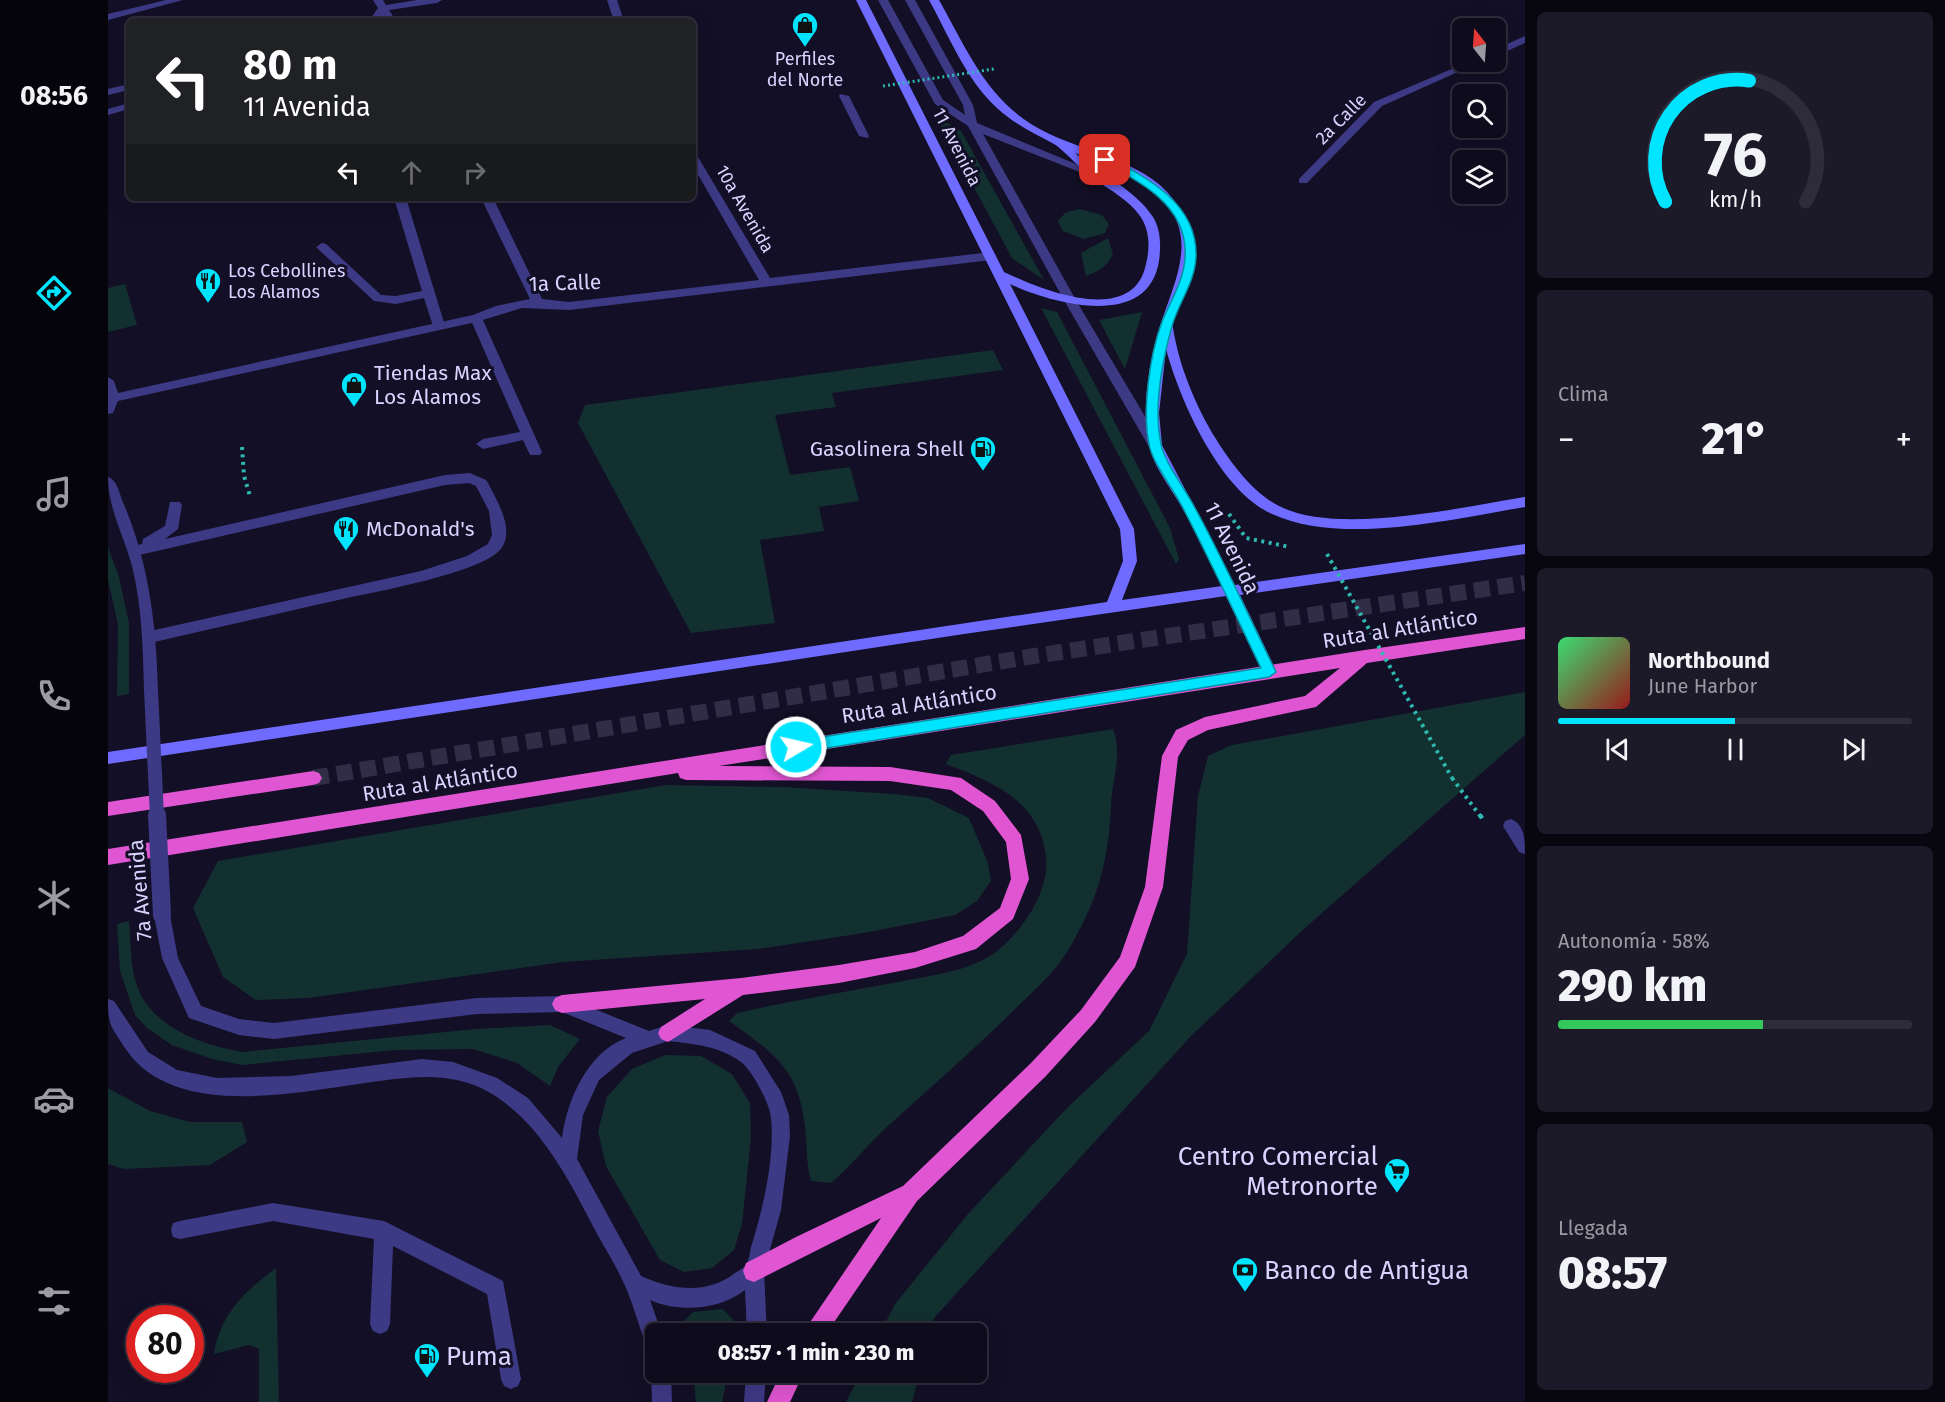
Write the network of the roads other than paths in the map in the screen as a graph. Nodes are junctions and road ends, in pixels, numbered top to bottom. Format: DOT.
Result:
graph roads {
  1 [pos="178,0"];
  2 [pos="437,0"];
  3 [pos="612,0"];
  4 [pos="861,0"];
  5 [pos="883,0"];
  6 [pos="910,0"];
  7 [pos="934,0"];
  8 [pos="380,4"];
  9 [pos="108,17"];
  10 [pos="389,18"];
  11 [pos="618,18"];
  12 [pos="1525,39"];
  13 [pos="1506,48"];
  14 [pos="1452,72"];
  15 [pos="126,88"];
  16 [pos="108,92"];
  17 [pos="843,96"];
  18 [pos="126,107"];
  19 [pos="108,112"];
  20 [pos="972,124"];
  21 [pos="864,136"];
  22 [pos="1053,140"];
  23 [pos="696,162"];
  24 [pos="1094,174"];
  25 [pos="1303,181"];
  26 [pos="401,201"];
  27 [pos="488,201"];
  28 [pos="322,247"];
  29 [pos="991,256"];
  30 [pos="1000,274"];
  31 [pos="766,281"];
  32 [pos="429,293"];
  33 [pos="537,301"];
  34 [pos="1071,303"];
  35 [pos="476,318"];
  36 [pos="1167,325"];
  37 [pos="439,326"];
  38 [pos="108,381"];
  39 [pos="111,404"];
  40 [pos="527,435"];
  41 [pos="483,444"];
  42 [pos="1155,445"];
  43 [pos="535,452"];
  44 [pos="108,482"];
  45 [pos="1525,502"];
  46 [pos="175,506"];
  47 [pos="1525,549"];
  48 [pos="135,550"];
  49 [pos="1229,590"];
  50 [pos="1112,607"];
  51 [pos="1525,633"];
  52 [pos="150,637"];
  53 [pos="1366,656"];
  54 [pos="1269,672"];
  55 [pos="108,758"];
  56 [pos="638,773"];
  57 [pos="313,778"];
  58 [pos="108,809"];
  59 [pos="1511,826"];
  60 [pos="1525,847"];
  61 [pos="108,857"];
  62 [pos="741,987"];
  63 [pos="562,1004"];
  64 [pos="108,1007"];
  65 [pos="668,1033"];
  66 [pos="647,1038"];
  67 [pos="568,1160"];
  68 [pos="910,1194"];
  69 [pos="180,1230"];
  70 [pos="384,1231"];
  71 [pos="754,1271"];
  72 [pos="634,1283"];
  73 [pos="648,1323"];
  74 [pos="756,1323"];
  75 [pos="821,1323"];
  76 [pos="380,1324"];
  77 [pos="511,1379"];
  78 [pos="661,1383"];
  79 [pos="755,1383"];
  80 [pos="788,1383"];
  81 [pos="662,1402"];
  82 [pos="754,1402"];
  83 [pos="778,1402"];
  1 -- 9 [label="street"];
  2 -- 8 [label="street"];
  3 -- 11 [label="street"];
  4 -- 29 [label="main road, 11 Avenida"];
  5 -- 20 [label="street"];
  6 -- 20 [label="street"];
  7 -- 22 [label="main road, 11 Avenida"];
  8 -- 10 [label="street"];
  12 -- 13 [label="street"];
  14 -- 25 [label="street, 2a Calle"];
  15 -- 16 [label="street"];
  17 -- 21 [label="street"];
  18 -- 19 [label="street"];
  20 -- 24 [label="street"];
  20 -- 34 [label="street"];
  22 -- 24 [label="main road"];
  22 -- 36 [label="main road, 11 Avenida"];
  23 -- 31 [label="street, 10a Avenida"];
  24 -- 34 [label="main road"];
  26 -- 32 [label="street"];
  27 -- 33 [label="street"];
  28 -- 32 [label="street"];
  29 -- 30 [label="main road, 11 Avenida"];
  29 -- 31 [label="street, 1a Calle"];
  30 -- 34 [label="main road"];
  30 -- 50 [label="main road, 11 Avenida"];
  31 -- 33 [label="street, 1a Calle"];
  32 -- 37 [label="street"];
  33 -- 35 [label="street, 1a Calle"];
  34 -- 42 [label="street"];
  35 -- 37 [label="street, 1a Calle"];
  35 -- 40 [label="street"];
  36 -- 42 [label="main road, 11 Avenida"];
  36 -- 45 [label="main road"];
  37 -- 39 [label="street, 1a Calle"];
  38 -- 39 [label="street"];
  40 -- 41 [label="street"];
  40 -- 43 [label="street"];
  42 -- 49 [label="main road, 11 Avenida"];
  44 -- 48 [label="street, 7a Avenida"];
  46 -- 48 [label="street"];
  47 -- 49 [label="main road"];
  48 -- 52 [label="street, 7a Avenida"];
  48 -- 52 [label="street"];
  49 -- 50 [label="main road"];
  49 -- 54 [label="main road, 11 Avenida"];
  50 -- 55 [label="main road"];
  51 -- 53 [label="highway, Ruta al Atlántico"];
  52 -- 63 [label="street, 7a Avenida, bridge"];
  53 -- 54 [label="highway, Ruta al Atlántico"];
  53 -- 68 [label="highway"];
  54 -- 56 [label="highway, Ruta al Atlántico"];
  56 -- 61 [label="highway, Ruta al Atlántico"];
  56 -- 62 [label="highway"];
  57 -- 58 [label="highway"];
  59 -- 60 [label="street"];
  62 -- 63 [label="highway"];
  62 -- 65 [label="highway"];
  63 -- 66 [label="street, 7a Avenida"];
  64 -- 67 [label="street"];
  65 -- 66 [label="street"];
  65 -- 71 [label="street"];
  66 -- 67 [label="street"];
  67 -- 72 [label="street"];
  68 -- 71 [label="highway"];
  68 -- 75 [label="highway"];
  69 -- 70 [label="street"];
  70 -- 76 [label="street"];
  70 -- 77 [label="street"];
  71 -- 72 [label="street"];
  71 -- 74 [label="street"];
  72 -- 73 [label="street"];
  78 -- 81 [label="street"];
  79 -- 82 [label="street"];
  80 -- 83 [label="highway"];
}
